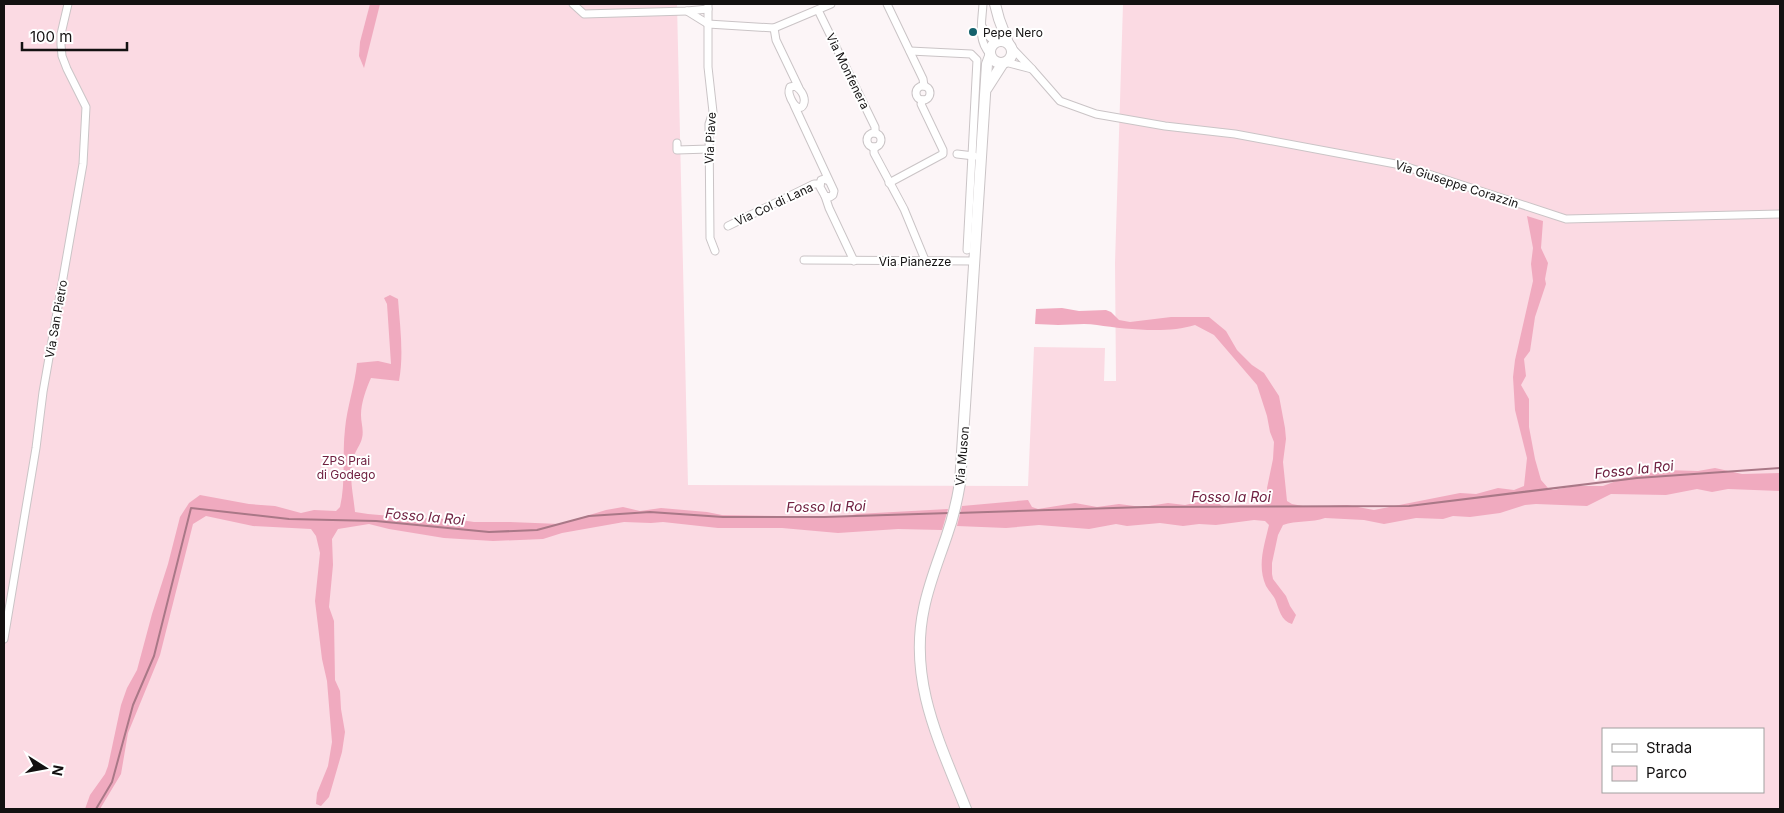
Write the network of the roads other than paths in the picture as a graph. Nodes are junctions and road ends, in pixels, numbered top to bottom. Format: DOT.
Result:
graph roads {
  1 [pos="68,4"];
  2 [pos="573,4"];
  3 [pos="831,4"];
  4 [pos="887,4"];
  5 [pos="983,4"];
  6 [pos="995,4"];
  7 [pos="708,6"];
  8 [pos="818,10"];
  9 [pos="686,11"];
  10 [pos="999,19"];
  11 [pos="708,24"];
  12 [pos="982,26"];
  13 [pos="774,28"];
  14 [pos="995,42"];
  15 [pos="1010,46"];
  16 [pos="910,51"];
  17 [pos="990,55"];
  18 [pos="1004,63"];
  19 [pos="1032,69"];
  20 [pos="795,84"];
  21 [pos="985,91"];
  22 [pos="794,105"];
  23 [pos="802,107"];
  24 [pos="799,116"];
  25 [pos="677,143"];
  26 [pos="709,149"];
  27 [pos="943,153"];
  28 [pos="977,156"];
  29 [pos="824,179"];
  30 [pos="889,183"];
  31 [pos="1780,214"];
  32 [pos="728,226"];
  33 [pos="972,227"];
  34 [pos="967,250"];
  35 [pos="715,251"];
  36 [pos="804,260"];
  37 [pos="925,260"];
  38 [pos="854,261"];
  39 [pos="975,261"];
  40 [pos="4,639"];
  41 [pos="966,809"];
  1 -- 40 [label="street, Via San Pietro"];
  2 -- 9 [label="street, Via Piave"];
  3 -- 8 [label="street"];
  4 -- 16 [label="street"];
  5 -- 12 [label="street"];
  6 -- 10 [label="main road, Via Muson"];
  7 -- 9 [label="street, Via Piave"];
  7 -- 11 [label="street, Via Piave"];
  8 -- 13 [label="street"];
  8 -- 30 [label="street, Via Monfenera"];
  9 -- 11 [label="street"];
  10 -- 14 [label="main road, Via Muson"];
  10 -- 15 [label="main road, Via Muson"];
  11 -- 13 [label="street"];
  11 -- 26 [label="street, Via Piave"];
  12 -- 14 [label="street"];
  12 -- 17 [label="street"];
  13 -- 20 [label="street"];
  14 -- 15 [label="main road"];
  14 -- 17 [label="main road, Via Muson"];
  15 -- 18 [label="main road, Via Muson"];
  15 -- 19 [label="street, Via Giuseppe Corazzin"];
  16 -- 27 [label="street"];
  16 -- 28 [label="street"];
  17 -- 18 [label="main road"];
  17 -- 21 [label="main road, Via Muson"];
  18 -- 19 [label="street"];
  18 -- 21 [label="main road, Via Muson"];
  19 -- 31 [label="street, Via Giuseppe Corazzin"];
  20 -- 22 [label="street"];
  20 -- 23 [label="street"];
  21 -- 28 [label="main road, Via Muson"];
  22 -- 23 [label="street"];
  22 -- 24 [label="street, Via Col di Lana"];
  23 -- 24 [label="street"];
  24 -- 29 [label="street, Via Col di Lana"];
  25 -- 26 [label="street"];
  26 -- 35 [label="street, Via Piave"];
  27 -- 28 [label="street"];
  27 -- 30 [label="street"];
  28 -- 33 [label="main road, Via Muson"];
  29 -- 32 [label="street, Via Col di Lana"];
  29 -- 38 [label="street, Via Col di Lana"];
  30 -- 37 [label="street, Via Monfenera"];
  33 -- 34 [label="street"];
  33 -- 39 [label="main road, Via Muson"];
  36 -- 38 [label="street, Via Pianezze"];
  37 -- 38 [label="street, Via Pianezze"];
  37 -- 39 [label="street, Via Pianezze"];
  39 -- 41 [label="main road, Via Muson"];
}
